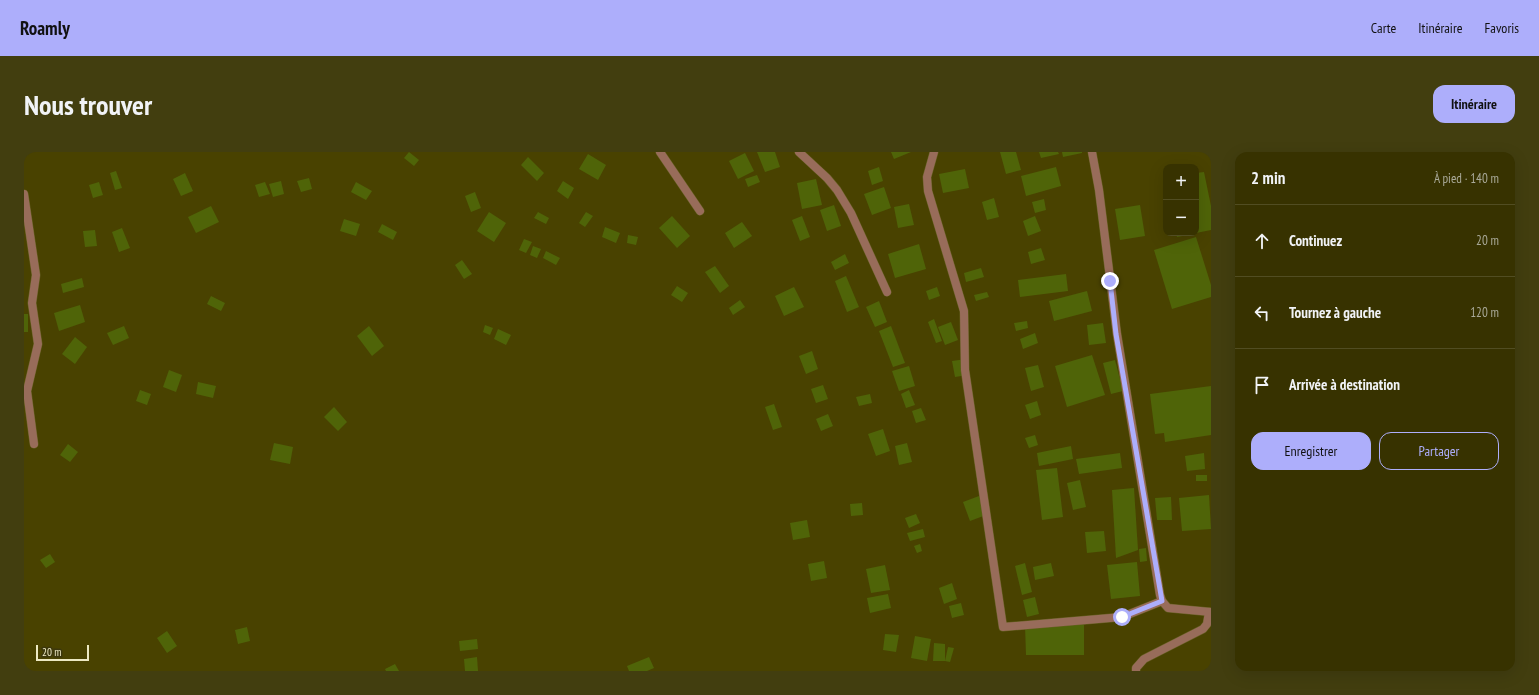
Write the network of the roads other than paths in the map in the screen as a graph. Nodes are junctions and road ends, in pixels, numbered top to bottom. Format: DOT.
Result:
graph roads {
  1 [pos="660,152"];
  2 [pos="799,152"];
  3 [pos="934,152"];
  4 [pos="1092,152"];
  5 [pos="24,194"];
  6 [pos="700,211"];
  7 [pos="887,292"];
  8 [pos="34,444"];
  9 [pos="1162,601"];
  10 [pos="1210,612"];
  11 [pos="1136,671"];
  1 -- 6 [label="street"];
  2 -- 7 [label="street"];
  3 -- 9 [label="street"];
  4 -- 9 [label="street"];
  5 -- 8 [label="street"];
  9 -- 10 [label="street"];
  10 -- 11 [label="street"];
}
